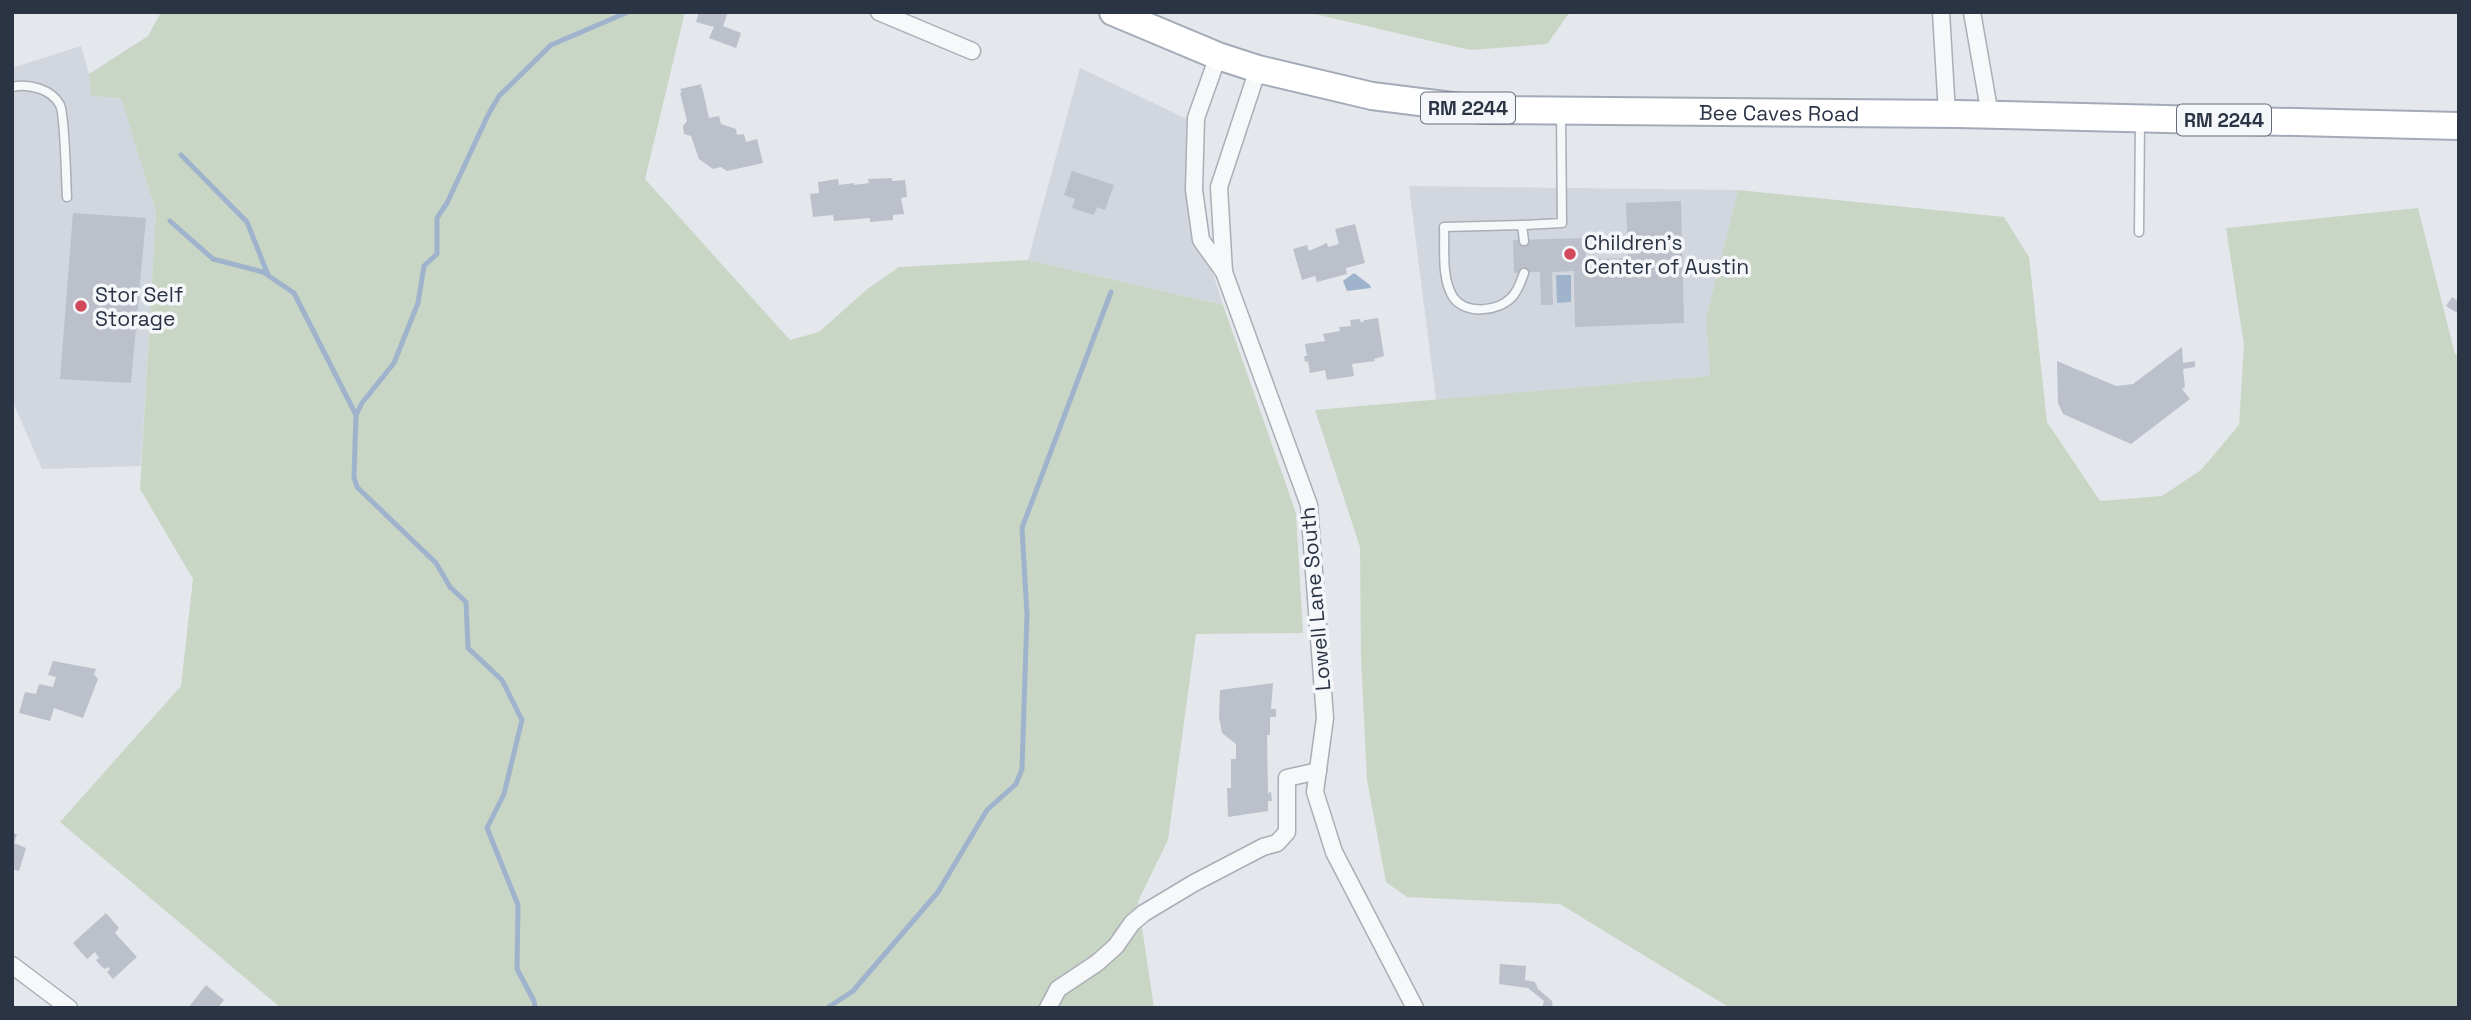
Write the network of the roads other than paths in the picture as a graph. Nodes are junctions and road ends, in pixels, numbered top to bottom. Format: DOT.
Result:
graph roads {
  1 [pos="878,12"];
  2 [pos="1113,12"];
  3 [pos="1941,12"];
  4 [pos="1972,12"];
  5 [pos="972,51"];
  6 [pos="1218,56"];
  7 [pos="1258,69"];
  8 [pos="12,87"];
  9 [pos="1560,111"];
  10 [pos="1947,114"];
  11 [pos="1990,115"];
  12 [pos="2140,118"];
  13 [pos="2459,126"];
  14 [pos="67,197"];
  15 [pos="1522,225"];
  16 [pos="2139,232"];
  17 [pos="1524,241"];
  18 [pos="1224,272"];
  19 [pos="1524,273"];
  20 [pos="1318,771"];
  21 [pos="12,965"];
  22 [pos="69,1008"];
  23 [pos="1048,1008"];
  24 [pos="1415,1008"];
  1 -- 5 [label="street"];
  2 -- 6 [label="main road, Bee Caves Road / RM 2244"];
  3 -- 10 [label="street"];
  4 -- 11 [label="street"];
  6 -- 7 [label="main road, Bee Caves Road / RM 2244"];
  6 -- 18 [label="street, Lowell Lane South"];
  7 -- 9 [label="main road, Bee Caves Road / RM 2244"];
  7 -- 18 [label="street, Lowell Lane South"];
  8 -- 14 [label="lane"];
  9 -- 10 [label="main road, Bee Caves Road / RM 2244"];
  9 -- 15 [label="lane"];
  10 -- 11 [label="main road, Bee Caves Road / RM 2244"];
  11 -- 12 [label="main road, Bee Caves Road / RM 2244"];
  12 -- 13 [label="main road, Bee Caves Road / RM 2244"];
  12 -- 16 [label="lane"];
  15 -- 17 [label="lane"];
  15 -- 19 [label="lane"];
  18 -- 20 [label="street, Lowell Lane South"];
  20 -- 23 [label="street"];
  20 -- 24 [label="street, Lowell Lane South"];
  21 -- 22 [label="street"];
}
